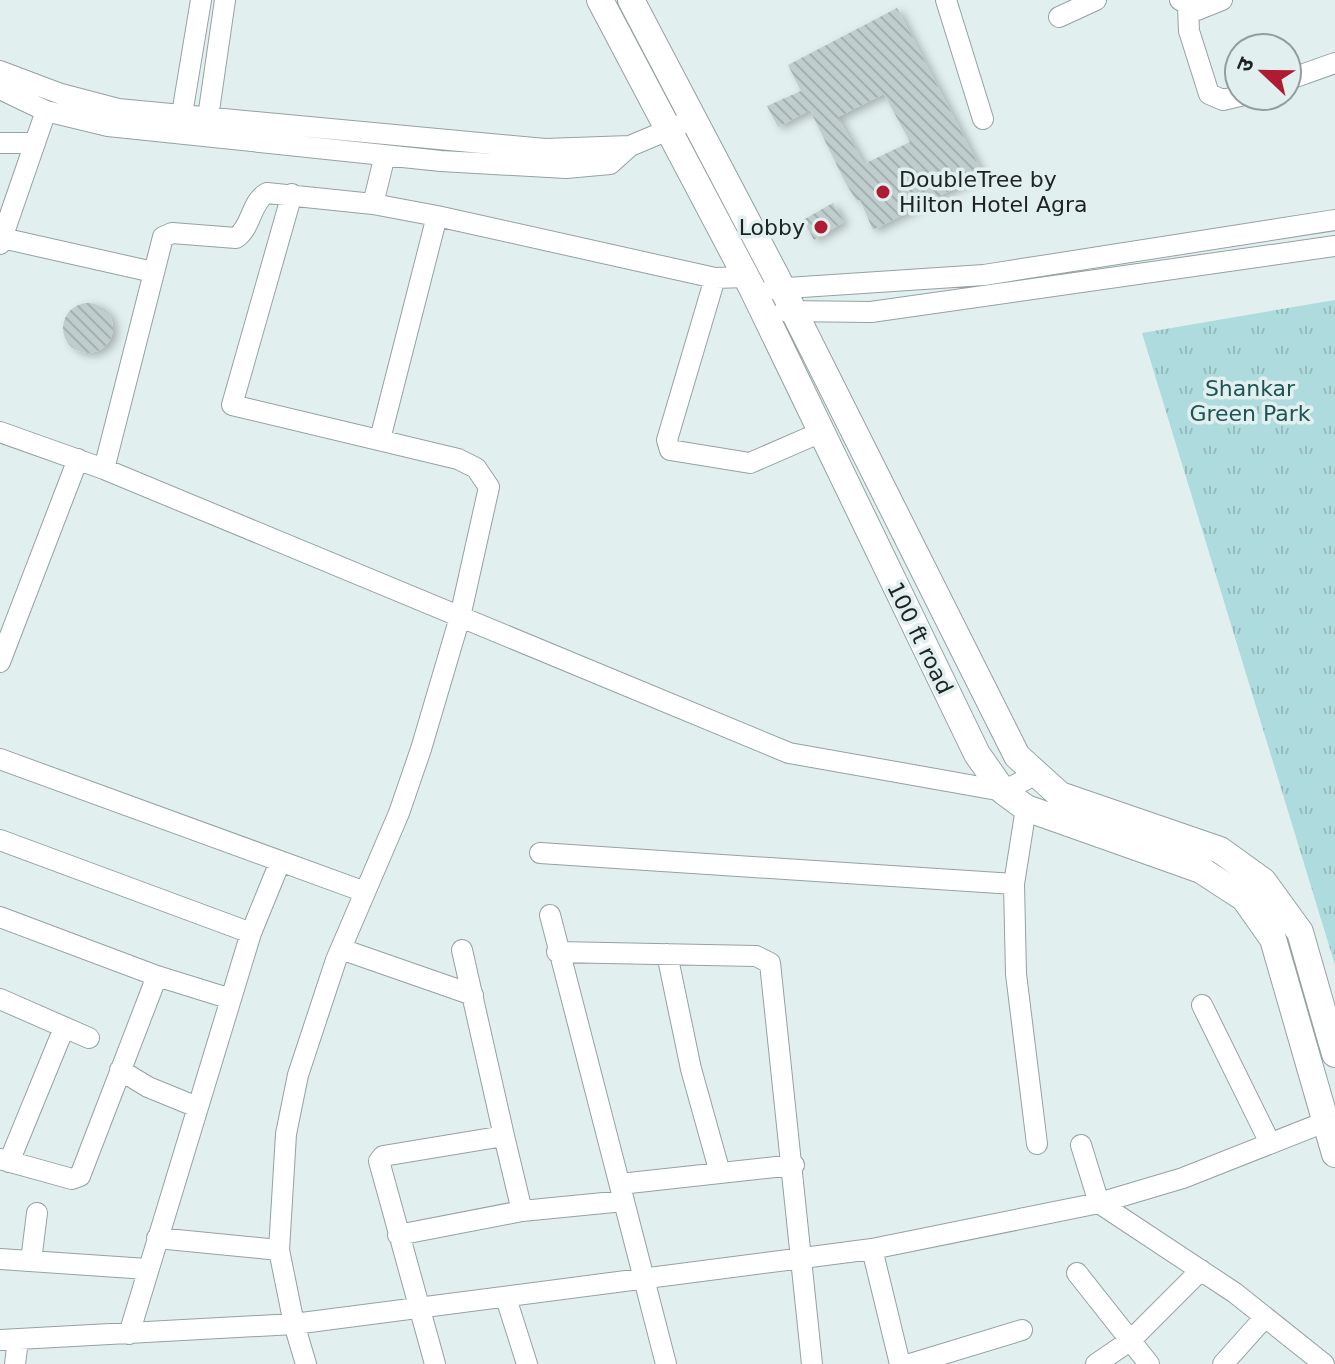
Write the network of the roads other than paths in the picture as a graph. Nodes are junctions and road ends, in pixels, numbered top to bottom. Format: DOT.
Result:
graph roads {
  1 [pos="201,0"];
  2 [pos="225,0"];
  3 [pos="600,0"];
  4 [pos="631,0"];
  5 [pos="946,0"];
  6 [pos="1096,0"];
  7 [pos="1222,0"];
  8 [pos="1184,4"];
  9 [pos="1059,17"];
  10 [pos="1335,63"];
  11 [pos="0,71"];
  12 [pos="1303,74"];
  13 [pos="0,89"];
  14 [pos="1223,100"];
  15 [pos="46,111"];
  16 [pos="983,119"];
  17 [pos="180,125"];
  18 [pos="681,125"];
  19 [pos="207,127"];
  20 [pos="0,143"];
  21 [pos="35,143"];
  22 [pos="630,146"];
  23 [pos="385,155"];
  24 [pos="292,194"];
  25 [pos="373,204"];
  26 [pos="437,216"];
  27 [pos="1335,220"];
  28 [pos="1,241"];
  29 [pos="1335,246"];
  30 [pos="153,272"];
  31 [pos="715,278"];
  32 [pos="753,292"];
  33 [pos="787,300"];
  34 [pos="0,432"];
  35 [pos="819,433"];
  36 [pos="380,439"];
  37 [pos="78,459"];
  38 [pos="104,469"];
  39 [pos="460,617"];
  40 [pos="0,662"];
  41 [pos="0,759"];
  42 [pos="1035,775"];
  43 [pos="1003,791"];
  44 [pos="1026,808"];
  45 [pos="0,840"];
  46 [pos="540,853"];
  47 [pos="280,862"];
  48 [pos="1014,884"];
  49 [pos="365,892"];
  50 [pos="550,915"];
  51 [pos="0,917"];
  52 [pos="251,933"];
  53 [pos="341,949"];
  54 [pos="462,950"];
  55 [pos="557,952"];
  56 [pos="667,954"];
  57 [pos="157,976"];
  58 [pos="473,995"];
  59 [pos="0,999"];
  60 [pos="231,999"];
  61 [pos="1202,1005"];
  62 [pos="64,1028"];
  63 [pos="89,1038"];
  64 [pos="1335,1054"];
  65 [pos="120,1070"];
  66 [pos="197,1107"];
  67 [pos="1330,1120"];
  68 [pos="504,1136"];
  69 [pos="1270,1143"];
  70 [pos="1037,1144"];
  71 [pos="1081,1145"];
  72 [pos="1335,1154"];
  73 [pos="5,1161"];
  74 [pos="794,1165"];
  75 [pos="720,1173"];
  76 [pos="622,1192"];
  77 [pos="1099,1203"];
  78 [pos="522,1211"];
  79 [pos="37,1213"];
  80 [pos="398,1235"];
  81 [pos="157,1238"];
  82 [pos="872,1249"];
  83 [pos="279,1250"];
  84 [pos="801,1258"];
  85 [pos="0,1259"];
  86 [pos="31,1261"];
  87 [pos="147,1269"];
  88 [pos="1201,1270"];
  89 [pos="1077,1273"];
  90 [pos="641,1281"];
  91 [pos="506,1298"];
  92 [pos="419,1308"];
  93 [pos="1265,1317"];
  94 [pos="294,1324"];
  95 [pos="1022,1330"];
  96 [pos="129,1334"];
  97 [pos="9,1340"];
  98 [pos="1131,1340"];
  99 [pos="1317,1362"];
  100 [pos="15,1364"];
  101 [pos="306,1364"];
  102 [pos="435,1364"];
  103 [pos="527,1364"];
  104 [pos="666,1364"];
  105 [pos="812,1364"];
  106 [pos="900,1364"];
  107 [pos="910,1364"];
  108 [pos="1096,1364"];
  109 [pos="1149,1364"];
  110 [pos="1223,1364"];
  1 -- 17 [label="street"];
  2 -- 19 [label="street"];
  3 -- 18 [label="main road, 100 ft road"];
  4 -- 18 [label="main road, 100 ft road"];
  5 -- 16 [label="street"];
  6 -- 9 [label="street"];
  7 -- 8 [label="street"];
  8 -- 14 [label="street"];
  10 -- 12 [label="street"];
  11 -- 17 [label="street"];
  13 -- 15 [label="street"];
  15 -- 17 [label="street"];
  15 -- 21 [label="street"];
  17 -- 19 [label="street"];
  18 -- 22 [label="street"];
  18 -- 32 [label="main road, 100 ft road"];
  18 -- 33 [label="main road, 100 ft road"];
  19 -- 22 [label="street"];
  19 -- 23 [label="street"];
  20 -- 21 [label="street"];
  21 -- 28 [label="street"];
  22 -- 23 [label="street"];
  23 -- 25 [label="street"];
  24 -- 25 [label="street"];
  24 -- 30 [label="street"];
  24 -- 36 [label="street"];
  25 -- 26 [label="street"];
  26 -- 31 [label="street"];
  26 -- 36 [label="street"];
  27 -- 33 [label="street"];
  28 -- 30 [label="street"];
  29 -- 33 [label="street"];
  30 -- 38 [label="street"];
  31 -- 32 [label="street"];
  31 -- 35 [label="street"];
  32 -- 33 [label="street"];
  32 -- 35 [label="main road, 100 ft road"];
  33 -- 42 [label="main road, 100 ft road"];
  34 -- 37 [label="street"];
  35 -- 43 [label="main road, 100 ft road"];
  36 -- 39 [label="street"];
  37 -- 38 [label="street"];
  37 -- 40 [label="street"];
  38 -- 39 [label="street"];
  39 -- 43 [label="street"];
  39 -- 49 [label="street"];
  41 -- 47 [label="street"];
  42 -- 43 [label="street"];
  42 -- 64 [label="main road, 100 ft road"];
  43 -- 44 [label="main road, 100 ft road"];
  44 -- 48 [label="street"];
  44 -- 67 [label="main road, 100 ft road"];
  45 -- 52 [label="street"];
  46 -- 48 [label="street"];
  47 -- 49 [label="street"];
  47 -- 52 [label="street"];
  48 -- 70 [label="street"];
  49 -- 53 [label="street"];
  50 -- 55 [label="street"];
  51 -- 57 [label="street"];
  52 -- 60 [label="street"];
  53 -- 58 [label="street"];
  53 -- 83 [label="street"];
  54 -- 58 [label="street"];
  55 -- 56 [label="street"];
  55 -- 76 [label="street"];
  56 -- 74 [label="street"];
  56 -- 75 [label="street"];
  57 -- 60 [label="street"];
  57 -- 65 [label="street"];
  58 -- 68 [label="street"];
  59 -- 62 [label="street"];
  60 -- 66 [label="street"];
  61 -- 69 [label="street"];
  62 -- 63 [label="street"];
  62 -- 73 [label="street"];
  65 -- 66 [label="street"];
  65 -- 73 [label="street"];
  66 -- 81 [label="street"];
  67 -- 69 [label="street"];
  67 -- 72 [label="main road, 100 ft road"];
  68 -- 78 [label="street"];
  68 -- 80 [label="street"];
  69 -- 77 [label="street"];
  71 -- 77 [label="street"];
  74 -- 75 [label="street"];
  74 -- 84 [label="street"];
  75 -- 76 [label="street"];
  76 -- 78 [label="street"];
  76 -- 90 [label="street"];
  77 -- 82 [label="street"];
  77 -- 88 [label="street"];
  78 -- 80 [label="street"];
  79 -- 86 [label="street"];
  80 -- 92 [label="street"];
  81 -- 83 [label="street"];
  81 -- 87 [label="street"];
  82 -- 84 [label="street"];
  82 -- 106 [label="street"];
  83 -- 94 [label="street"];
  84 -- 90 [label="street"];
  84 -- 105 [label="street"];
  85 -- 86 [label="street"];
  86 -- 87 [label="street"];
  87 -- 96 [label="street"];
  88 -- 93 [label="street"];
  88 -- 98 [label="street"];
  89 -- 98 [label="street"];
  90 -- 91 [label="street"];
  90 -- 104 [label="street"];
  91 -- 92 [label="street"];
  91 -- 103 [label="street"];
  92 -- 94 [label="street"];
  92 -- 102 [label="street"];
  93 -- 99 [label="street"];
  93 -- 110 [label="street"];
  94 -- 96 [label="street"];
  94 -- 101 [label="street"];
  95 -- 107 [label="street"];
  96 -- 97 [label="street"];
  97 -- 100 [label="street"];
  98 -- 108 [label="street"];
  98 -- 109 [label="street"];
}
